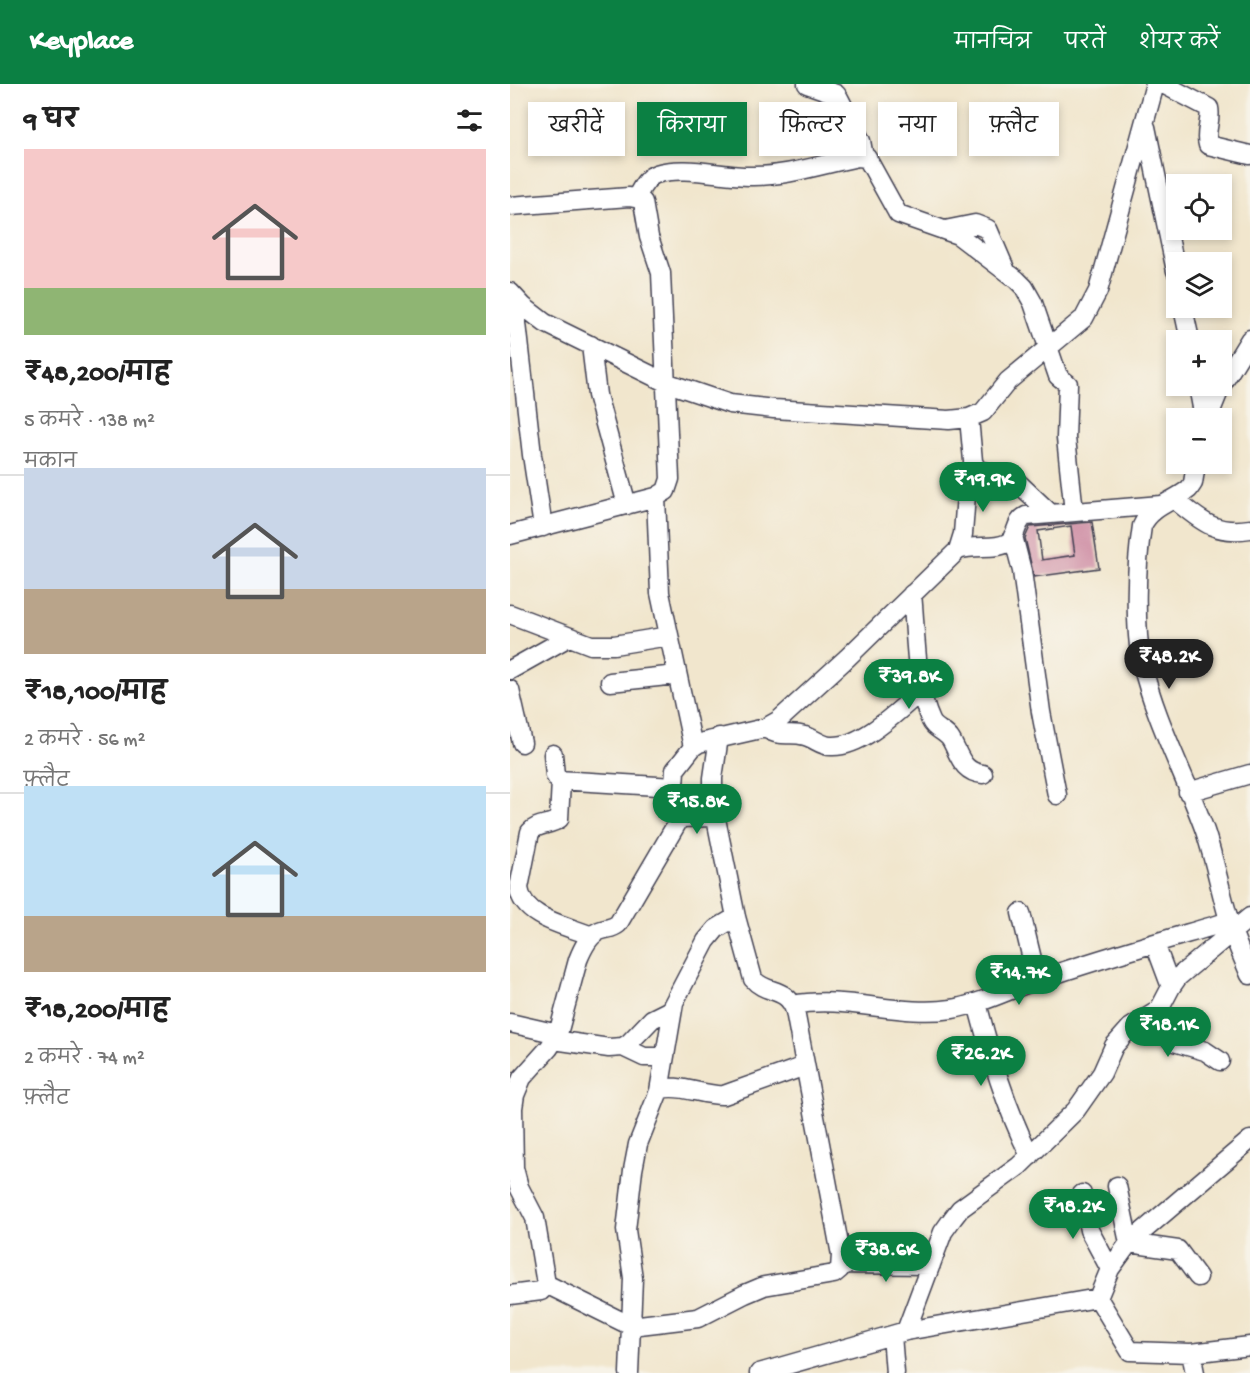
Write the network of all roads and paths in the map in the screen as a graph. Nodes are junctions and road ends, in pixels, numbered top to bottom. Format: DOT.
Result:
graph roads {
  1 [pos="807,84"];
  2 [pos="1155,84"];
  3 [pos="1163,84"];
  4 [pos="1144,122"];
  5 [pos="1250,155"];
  6 [pos="864,157"];
  7 [pos="636,198"];
  8 [pos="510,206"];
  9 [pos="1172,252"];
  10 [pos="512,295"];
  11 [pos="1250,339"];
  12 [pos="591,345"];
  13 [pos="1050,348"];
  14 [pos="665,382"];
  15 [pos="1211,408"];
  16 [pos="969,418"];
  17 [pos="974,466"];
  18 [pos="1194,474"];
  19 [pos="656,497"];
  20 [pos="1168,502"];
  21 [pos="627,505"];
  22 [pos="1074,512"];
  23 [pos="1051,514"];
  24 [pos="543,527"];
  25 [pos="1250,529"];
  26 [pos="510,535"];
  27 [pos="1013,536"];
  28 [pos="958,550"];
  29 [pos="912,594"];
  30 [pos="510,614"];
  31 [pos="669,636"];
  32 [pos="567,638"];
  33 [pos="510,670"];
  34 [pos="677,675"];
  35 [pos="610,682"];
  36 [pos="510,690"];
  37 [pos="921,691"];
  38 [pos="765,728"];
  39 [pos="719,737"];
  40 [pos="522,743"];
  41 [pos="693,747"];
  42 [pos="553,754"];
  43 [pos="983,774"];
  44 [pos="1250,774"];
  45 [pos="561,781"];
  46 [pos="674,787"];
  47 [pos="1188,792"];
  48 [pos="1057,795"];
  49 [pos="715,817"];
  50 [pos="679,818"];
  51 [pos="1022,913"];
  52 [pos="736,917"];
  53 [pos="1250,917"];
  54 [pos="1231,926"];
  55 [pos="592,936"];
  56 [pos="1155,944"];
  57 [pos="1250,975"];
  58 [pos="1037,980"];
  59 [pos="1171,987"];
  60 [pos="674,1003"];
  61 [pos="977,1003"];
  62 [pos="793,1005"];
  63 [pos="1153,1015"];
  64 [pos="510,1023"];
  65 [pos="556,1037"];
  66 [pos="623,1047"];
  67 [pos="664,1057"];
  68 [pos="1221,1061"];
  69 [pos="805,1066"];
  70 [pos="659,1091"];
  71 [pos="1250,1140"];
  72 [pos="511,1156"];
  73 [pos="1030,1156"];
  74 [pos="1117,1186"];
  75 [pos="1082,1194"];
  76 [pos="1129,1243"];
  77 [pos="841,1264"];
  78 [pos="931,1265"];
  79 [pos="1110,1269"];
  80 [pos="1198,1277"];
  81 [pos="546,1284"];
  82 [pos="510,1295"];
  83 [pos="1098,1298"];
  84 [pos="631,1326"];
  85 [pos="899,1333"];
  86 [pos="1250,1346"];
  87 [pos="1191,1353"];
  88 [pos="629,1373"];
  89 [pos="762,1373"];
  90 [pos="895,1373"];
  91 [pos="1195,1373"];
  1 -- 6 [label="street"];
  2 -- 4 [label="street"];
  3 -- 5 [label="street"];
  4 -- 9 [label="street"];
  4 -- 13 [label="street"];
  6 -- 7 [label="street"];
  6 -- 13 [label="street"];
  7 -- 8 [label="street"];
  7 -- 14 [label="street"];
  10 -- 12 [label="street"];
  10 -- 24 [label="street"];
  11 -- 15 [label="street"];
  12 -- 14 [label="street"];
  12 -- 21 [label="street"];
  13 -- 16 [label="street"];
  13 -- 22 [label="street"];
  14 -- 16 [label="street"];
  14 -- 19 [label="street"];
  16 -- 17 [label="street"];
  17 -- 23 [label="street"];
  17 -- 28 [label="street"];
  18 -- 20 [label="street"];
  19 -- 21 [label="street"];
  19 -- 31 [label="street"];
  20 -- 22 [label="street"];
  20 -- 25 [label="street"];
  20 -- 47 [label="street"];
  21 -- 24 [label="street"];
  22 -- 23 [label="street"];
  23 -- 27 [label="street"];
  24 -- 26 [label="street"];
  27 -- 28 [label="street"];
  27 -- 48 [label="street"];
  28 -- 29 [label="street"];
  29 -- 37 [label="street"];
  29 -- 38 [label="street"];
  30 -- 32 [label="street"];
  31 -- 32 [label="street"];
  31 -- 34 [label="street"];
  32 -- 33 [label="street"];
  34 -- 35 [label="street"];
  34 -- 41 [label="street"];
  36 -- 40 [label="street"];
  37 -- 38 [label="street"];
  37 -- 43 [label="street"];
  38 -- 39 [label="street"];
  39 -- 41 [label="street"];
  39 -- 49 [label="street"];
  41 -- 46 [label="street"];
  42 -- 45 [label="street"];
  44 -- 47 [label="street"];
  45 -- 46 [label="street"];
  45 -- 55 [label="street"];
  46 -- 50 [label="street"];
  47 -- 54 [label="street"];
  49 -- 50 [label="street"];
  49 -- 52 [label="street"];
  50 -- 55 [label="street"];
  51 -- 58 [label="street"];
  52 -- 60 [label="street"];
  52 -- 62 [label="street"];
  53 -- 54 [label="street"];
  54 -- 56 [label="street"];
  54 -- 57 [label="street"];
  54 -- 59 [label="street"];
  55 -- 65 [label="street"];
  56 -- 58 [label="street"];
  56 -- 59 [label="street"];
  58 -- 61 [label="street"];
  59 -- 63 [label="street"];
  60 -- 66 [label="street"];
  60 -- 67 [label="street"];
  61 -- 62 [label="street"];
  61 -- 73 [label="street"];
  62 -- 69 [label="street"];
  63 -- 68 [label="street"];
  63 -- 73 [label="street"];
  64 -- 65 [label="street"];
  65 -- 66 [label="street"];
  65 -- 72 [label="street"];
  66 -- 67 [label="street"];
  67 -- 70 [label="street"];
  69 -- 70 [label="street"];
  69 -- 77 [label="street"];
  70 -- 84 [label="street"];
  71 -- 76 [label="street"];
  72 -- 81 [label="street"];
  73 -- 78 [label="street"];
  74 -- 76 [label="street"];
  75 -- 79 [label="street"];
  76 -- 79 [label="street"];
  76 -- 80 [label="street"];
  77 -- 78 [label="street"];
  77 -- 84 [label="street"];
  78 -- 85 [label="street"];
  79 -- 83 [label="street"];
  81 -- 82 [label="street"];
  81 -- 84 [label="street"];
  83 -- 85 [label="street"];
  83 -- 87 [label="street"];
  84 -- 88 [label="street"];
  85 -- 89 [label="street"];
  85 -- 90 [label="street"];
  86 -- 87 [label="street"];
  87 -- 91 [label="street"];
}
